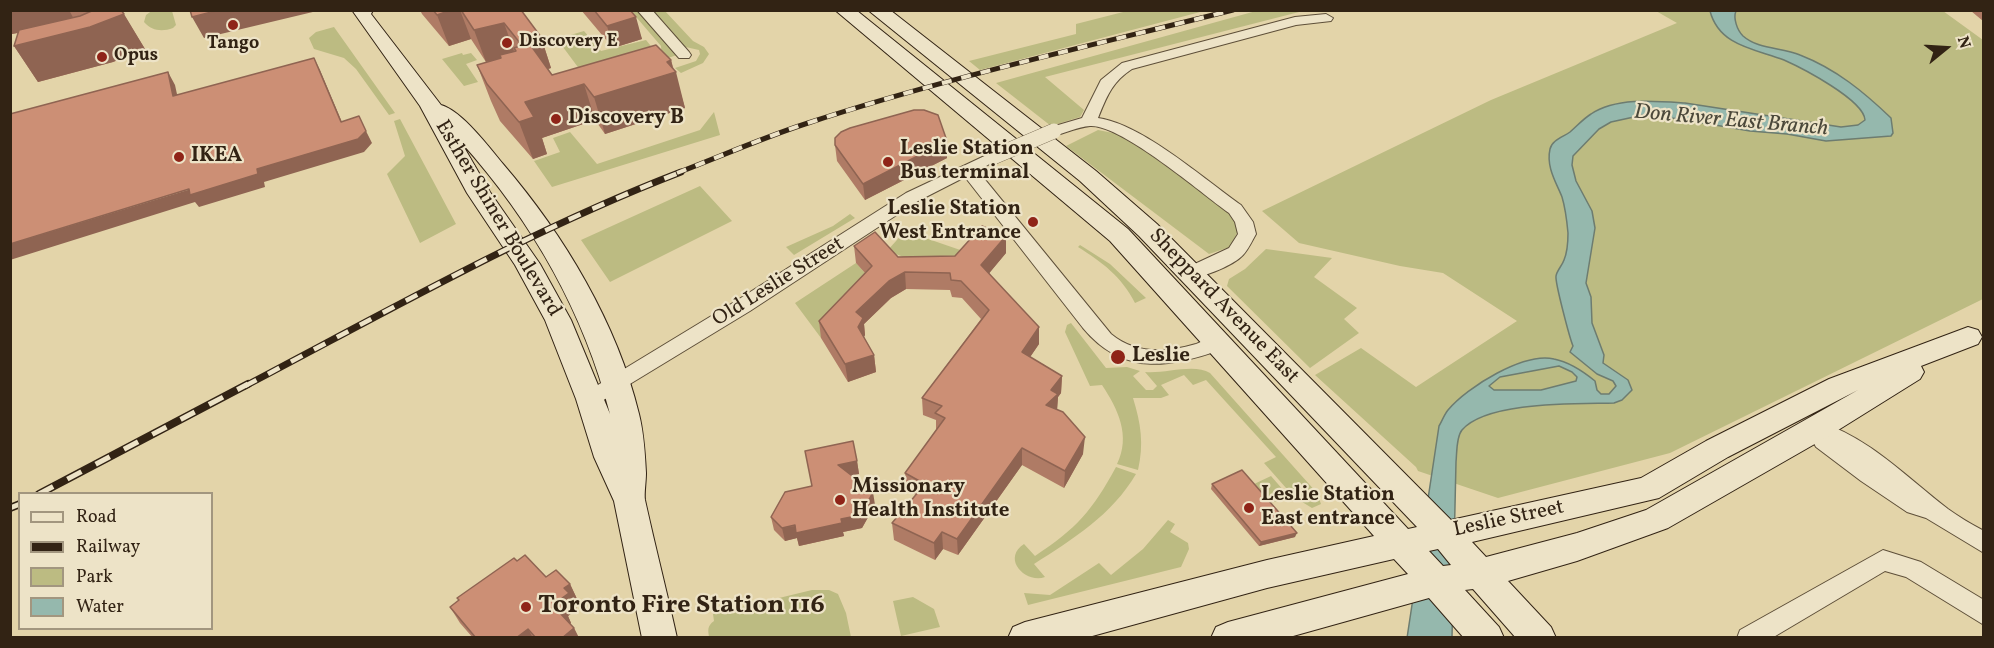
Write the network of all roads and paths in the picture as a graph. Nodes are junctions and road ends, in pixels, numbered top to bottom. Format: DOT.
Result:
graph roads {
  1 [pos="644,10"];
  2 [pos="844,10"];
  3 [pos="877,10"];
  4 [pos="361,11"];
  5 [pos="1326,18"];
  6 [pos="684,55"];
  7 [pos="430,105"];
  8 [pos="1089,121"];
  9 [pos="968,169"];
  10 [pos="1191,273"];
  11 [pos="1978,338"];
  12 [pos="1216,344"];
  13 [pos="603,392"];
  14 [pos="1805,420"];
  15 [pos="1444,534"];
  16 [pos="1983,543"];
  17 [pos="1400,544"];
  18 [pos="1480,573"];
  19 [pos="1434,582"];
  20 [pos="1983,614"];
  21 [pos="660,638"];
  22 [pos="1025,638"];
  23 [pos="1228,638"];
  24 [pos="1486,638"];
  25 [pos="1539,638"];
  26 [pos="1749,638"];
  1 -- 6 [label="street"];
  2 -- 12 [label="main road, Sheppard Avenue East"];
  3 -- 10 [label="main road, Sheppard Avenue East"];
  4 -- 7 [label="main road, Esther Shiner Boulevard"];
  5 -- 8 [label="street"];
  7 -- 13 [label="main road, Esther Shiner Boulevard"];
  7 -- 13 [label="main road, Esther Shiner Boulevard"];
  8 -- 9 [label="street, Old Leslie Street, bridge"];
  8 -- 10 [label="street"];
  9 -- 12 [label="street"];
  9 -- 13 [label="street, Old Leslie Street"];
  10 -- 15 [label="main road, Sheppard Avenue East"];
  11 -- 14 [label="main road, Leslie Street"];
  12 -- 17 [label="main road, Sheppard Avenue East"];
  13 -- 21 [label="main road, Esther Shiner Boulevard"];
  14 -- 15 [label="main road, Leslie Street"];
  14 -- 16 [label="street"];
  14 -- 18 [label="main road, Leslie Street"];
  15 -- 17 [label="main road, Leslie Street"];
  15 -- 18 [label="main road, Sheppard Avenue East"];
  17 -- 19 [label="main road, Sheppard Avenue East"];
  17 -- 22 [label="main road, Leslie Street"];
  18 -- 19 [label="main road, Leslie Street"];
  18 -- 25 [label="main road, Sheppard Avenue East"];
  19 -- 23 [label="main road, Leslie Street"];
  19 -- 24 [label="main road, Sheppard Avenue East"];
  20 -- 26 [label="street"];
}
